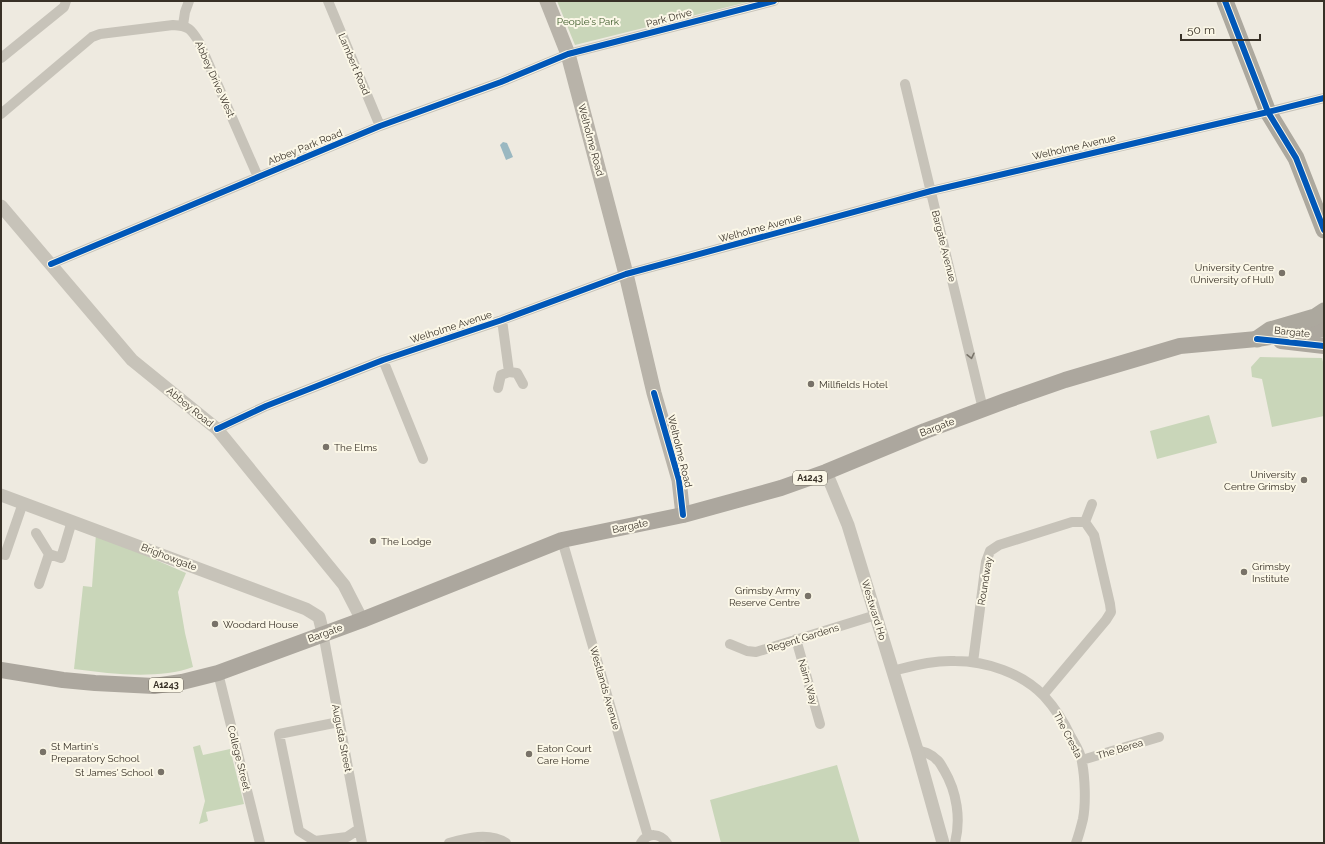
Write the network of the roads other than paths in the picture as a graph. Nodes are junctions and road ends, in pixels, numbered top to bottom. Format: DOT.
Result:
graph roads {
  1 [pos="66,1"];
  2 [pos="189,1"];
  3 [pos="328,1"];
  4 [pos="547,1"];
  5 [pos="774,1"];
  6 [pos="1225,1"];
  7 [pos="184,25"];
  8 [pos="568,54"];
  9 [pos="1,58"];
  10 [pos="905,84"];
  11 [pos="1324,98"];
  12 [pos="1268,112"];
  13 [pos="1,114"];
  14 [pos="380,126"];
  15 [pos="258,177"];
  16 [pos="931,191"];
  17 [pos="1,206"];
  18 [pos="1324,230"];
  19 [pos="51,264"];
  20 [pos="626,274"];
  21 [pos="1324,311"];
  22 [pos="502,320"];
  23 [pos="1324,329"];
  24 [pos="1258,339"];
  25 [pos="1324,346"];
  26 [pos="383,360"];
  27 [pos="509,372"];
  28 [pos="523,384"];
  29 [pos="498,388"];
  30 [pos="983,409"];
  31 [pos="217,429"];
  32 [pos="423,459"];
  33 [pos="826,472"];
  34 [pos="1,495"];
  35 [pos="23,503"];
  36 [pos="1092,504"];
  37 [pos="683,515"];
  38 [pos="72,521"];
  39 [pos="1085,522"];
  40 [pos="36,533"];
  41 [pos="562,540"];
  42 [pos="1,554"];
  43 [pos="49,554"];
  44 [pos="39,584"];
  45 [pos="876,615"];
  46 [pos="362,620"];
  47 [pos="323,634"];
  48 [pos="796,639"];
  49 [pos="730,644"];
  50 [pos="973,662"];
  51 [pos="1,670"];
  52 [pos="892,671"];
  53 [pos="218,673"];
  54 [pos="1043,695"];
  55 [pos="339,722"];
  56 [pos="820,724"];
  57 [pos="1159,737"];
  58 [pos="917,750"];
  59 [pos="1082,760"];
  60 [pos="359,829"];
  61 [pos="645,839"];
  62 [pos="260,843"];
  63 [pos="362,843"];
  64 [pos="449,843"];
  65 [pos="506,843"];
  66 [pos="667,843"];
  67 [pos="943,843"];
  68 [pos="955,843"];
  69 [pos="1076,843"];
  1 -- 9 [label="street"];
  2 -- 7 [label="street"];
  3 -- 14 [label="street, Lambert Road"];
  4 -- 8 [label="main road, Welholme Road"];
  5 -- 8 [label="street, Park Drive"];
  6 -- 12 [label="highway"];
  7 -- 13 [label="street"];
  7 -- 15 [label="street, Abbey Drive West"];
  8 -- 14 [label="street, Abbey Park Road"];
  8 -- 20 [label="main road, Welholme Road"];
  10 -- 16 [label="street, Bargate Avenue"];
  11 -- 12 [label="street, Welholme Avenue"];
  12 -- 16 [label="street, Welholme Avenue"];
  12 -- 18 [label="highway"];
  14 -- 15 [label="street, Abbey Park Road"];
  15 -- 19 [label="street, Abbey Park Road"];
  16 -- 20 [label="street, Welholme Avenue"];
  16 -- 30 [label="street, Bargate Avenue, one-way"];
  17 -- 19 [label="street, Abbey Road"];
  19 -- 31 [label="street, Abbey Road"];
  20 -- 22 [label="street, Welholme Avenue"];
  20 -- 37 [label="main road, Welholme Road"];
  21 -- 24 [label="highway"];
  22 -- 26 [label="street, Welholme Avenue"];
  22 -- 27 [label="street"];
  23 -- 24 [label="main road, Bargate / A1243"];
  24 -- 25 [label="main road, Bargate / A1243"];
  24 -- 30 [label="main road, Bargate / A1243"];
  26 -- 31 [label="street, Welholme Avenue"];
  26 -- 32 [label="street"];
  27 -- 28 [label="street"];
  27 -- 29 [label="street"];
  30 -- 33 [label="main road, Bargate / A1243"];
  31 -- 46 [label="street, Abbey Road"];
  33 -- 37 [label="main road, Bargate / A1243"];
  33 -- 45 [label="street, Westward Ho"];
  34 -- 35 [label="street, Brighowgate"];
  35 -- 38 [label="street, Brighowgate"];
  35 -- 42 [label="street"];
  36 -- 39 [label="street"];
  37 -- 41 [label="main road, Bargate / A1243"];
  38 -- 43 [label="street"];
  38 -- 47 [label="street, Brighowgate"];
  39 -- 50 [label="street, Roundway"];
  39 -- 54 [label="street"];
  40 -- 43 [label="street"];
  41 -- 46 [label="main road, Bargate / A1243"];
  41 -- 61 [label="street, Westlands Avenue"];
  43 -- 44 [label="street"];
  45 -- 48 [label="street, Regent Gardens"];
  45 -- 52 [label="street, Westward Ho"];
  46 -- 47 [label="main road, Bargate / A1243"];
  47 -- 53 [label="main road, Bargate / A1243"];
  47 -- 55 [label="street, Augusta Street"];
  48 -- 49 [label="street, Regent Gardens"];
  48 -- 56 [label="street, Nairn Way"];
  50 -- 52 [label="street, The Cresta"];
  50 -- 54 [label="street, The Cresta"];
  51 -- 53 [label="main road, Bargate / A1243"];
  52 -- 58 [label="street, Westward Ho"];
  53 -- 62 [label="street, College Street"];
  54 -- 59 [label="street, The Cresta"];
  55 -- 60 [label="street, Augusta Street"];
  55 -- 60 [label="street"];
  57 -- 59 [label="street, The Berea"];
  58 -- 67 [label="street, Westward Ho"];
  58 -- 68 [label="street"];
  59 -- 69 [label="street, The Cresta"];
  60 -- 63 [label="street, Augusta Street"];
  61 -- 66 [label="street, Westlands Avenue"];
  64 -- 65 [label="street"];
}
